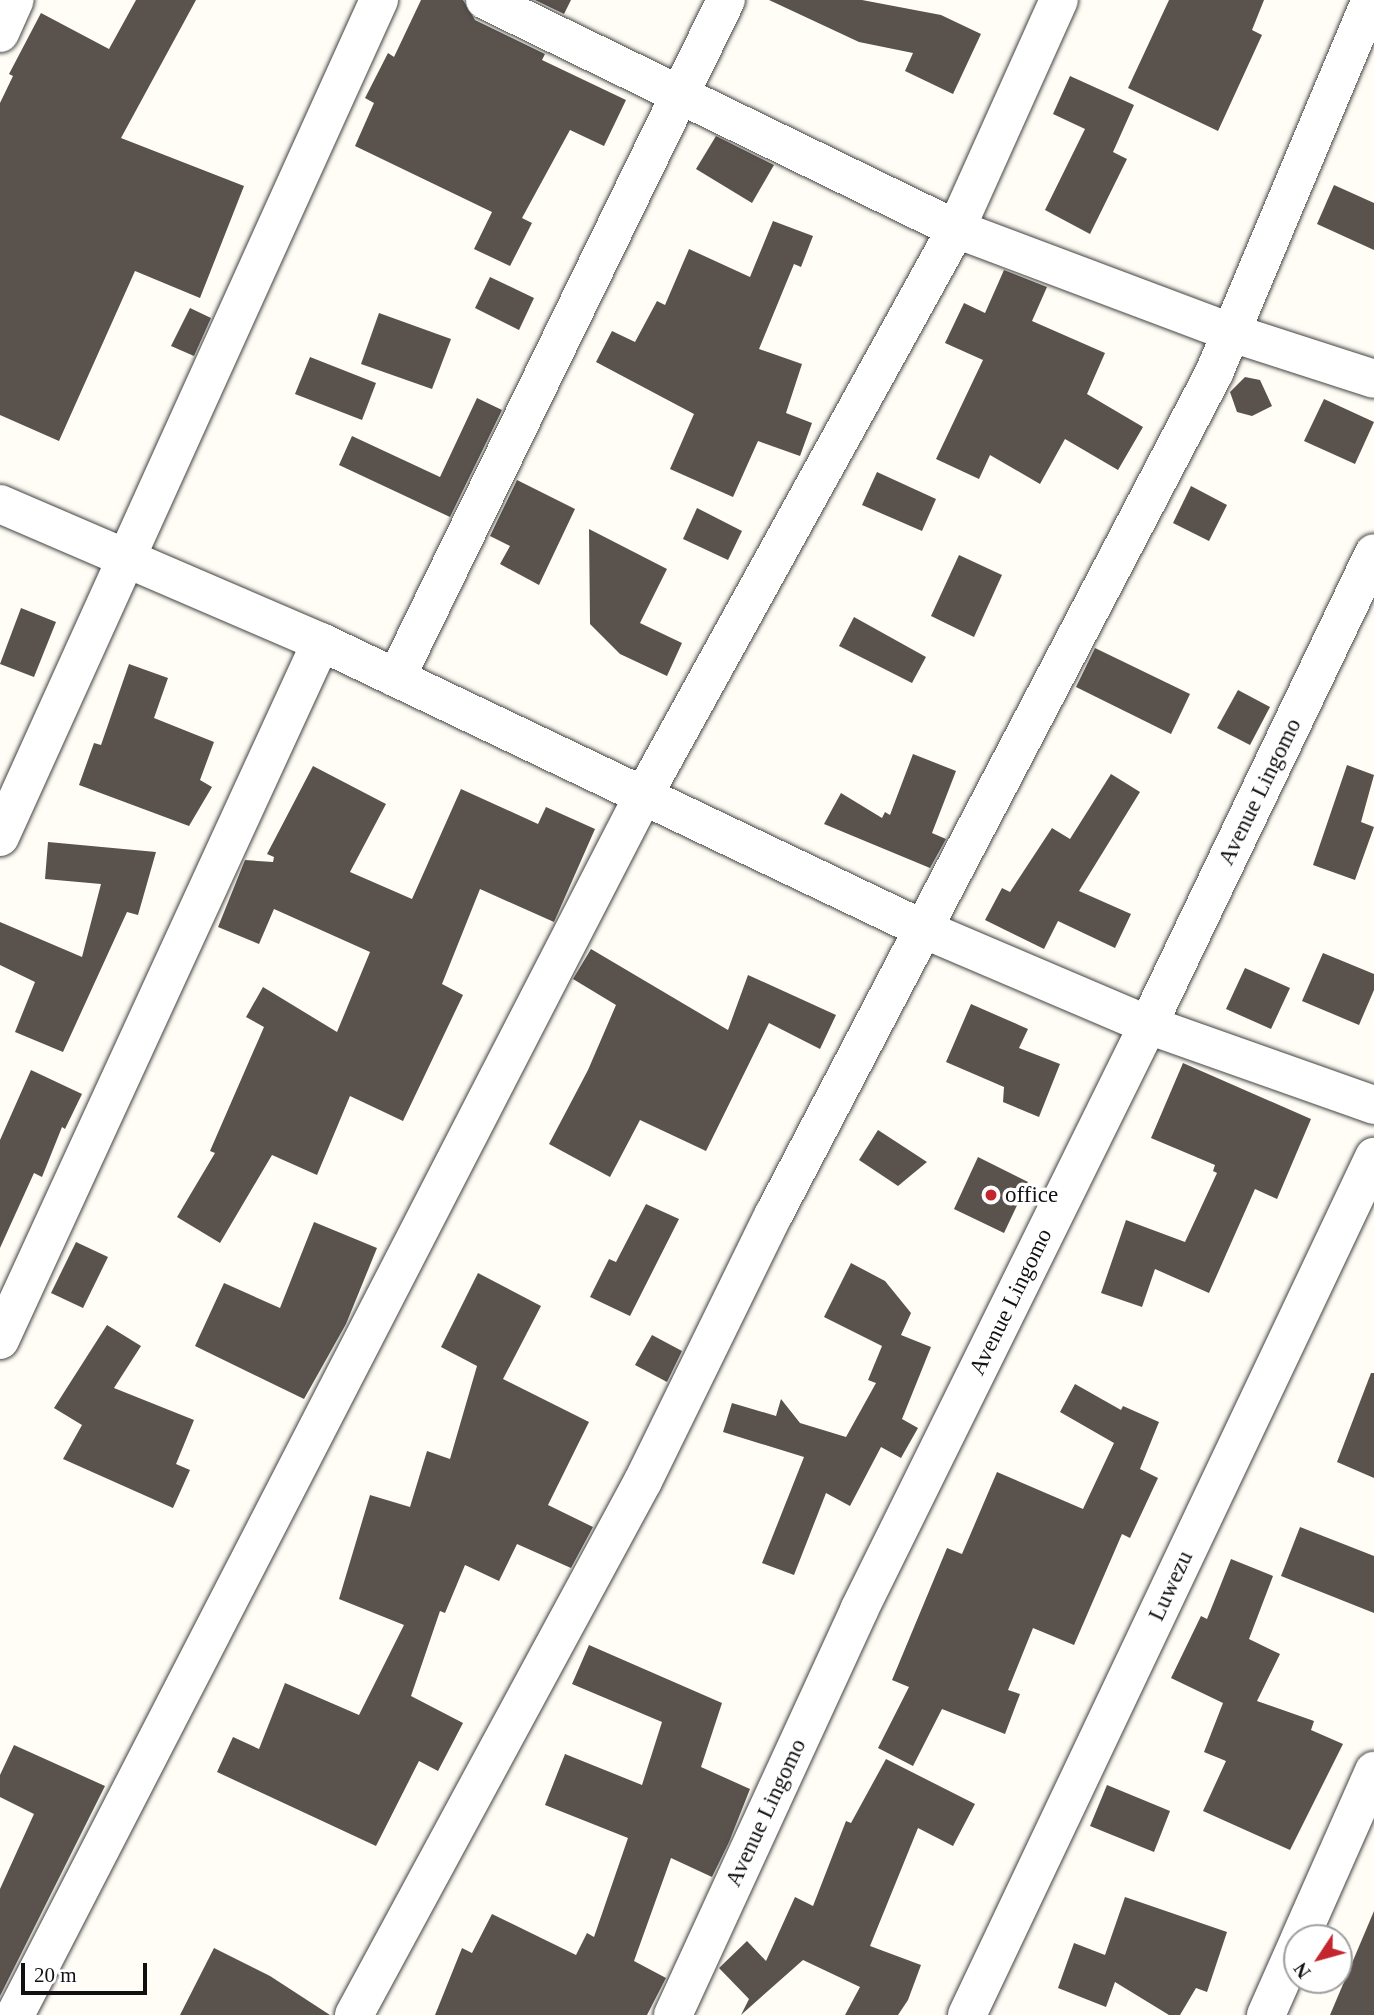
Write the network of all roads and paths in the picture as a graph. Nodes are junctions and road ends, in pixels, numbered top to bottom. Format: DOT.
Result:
graph roads {
  1 [pos="15,0"];
  2 [pos="379,0"];
  3 [pos="485,0"];
  4 [pos="726,0"];
  5 [pos="1059,0"];
  6 [pos="1371,0"];
  7 [pos="0,33"];
  8 [pos="680,94"];
  9 [pos="956,229"];
  10 [pos="1232,333"];
  11 [pos="1374,379"];
  12 [pos="0,504"];
  13 [pos="1374,553"];
  14 [pos="128,557"];
  15 [pos="321,642"];
  16 [pos="396,678"];
  17 [pos="642,798"];
  18 [pos="0,837"];
  19 [pos="923,929"];
  20 [pos="1148,1025"];
  21 [pos="1374,1105"];
  22 [pos="1374,1157"];
  23 [pos="0,1340"];
  24 [pos="1374,1771"];
  25 [pos="1306,1924"];
  26 [pos="1283,1977"];
  27 [pos="15,2015"];
  28 [pos="354,2015"];
  29 [pos="673,2015"];
  30 [pos="967,2015"];
  31 [pos="1266,2015"];
  1 -- 7 [label="street"];
  2 -- 14 [label="street"];
  3 -- 8 [label="street"];
  4 -- 8 [label="street"];
  5 -- 9 [label="street"];
  6 -- 10 [label="street"];
  8 -- 9 [label="street"];
  8 -- 16 [label="street"];
  9 -- 10 [label="street"];
  9 -- 17 [label="street"];
  10 -- 11 [label="street"];
  10 -- 19 [label="street"];
  12 -- 14 [label="street"];
  13 -- 20 [label="street, Avenue Lingomo"];
  14 -- 15 [label="street"];
  14 -- 18 [label="street"];
  15 -- 16 [label="street"];
  15 -- 23 [label="street"];
  16 -- 17 [label="street"];
  17 -- 19 [label="street"];
  17 -- 27 [label="street"];
  19 -- 20 [label="street"];
  19 -- 28 [label="street"];
  20 -- 21 [label="street"];
  20 -- 29 [label="street, Avenue Lingomo"];
  22 -- 30 [label="street, Luwezu"];
  24 -- 25 [label="street"];
  26 -- 31 [label="street"];
}
